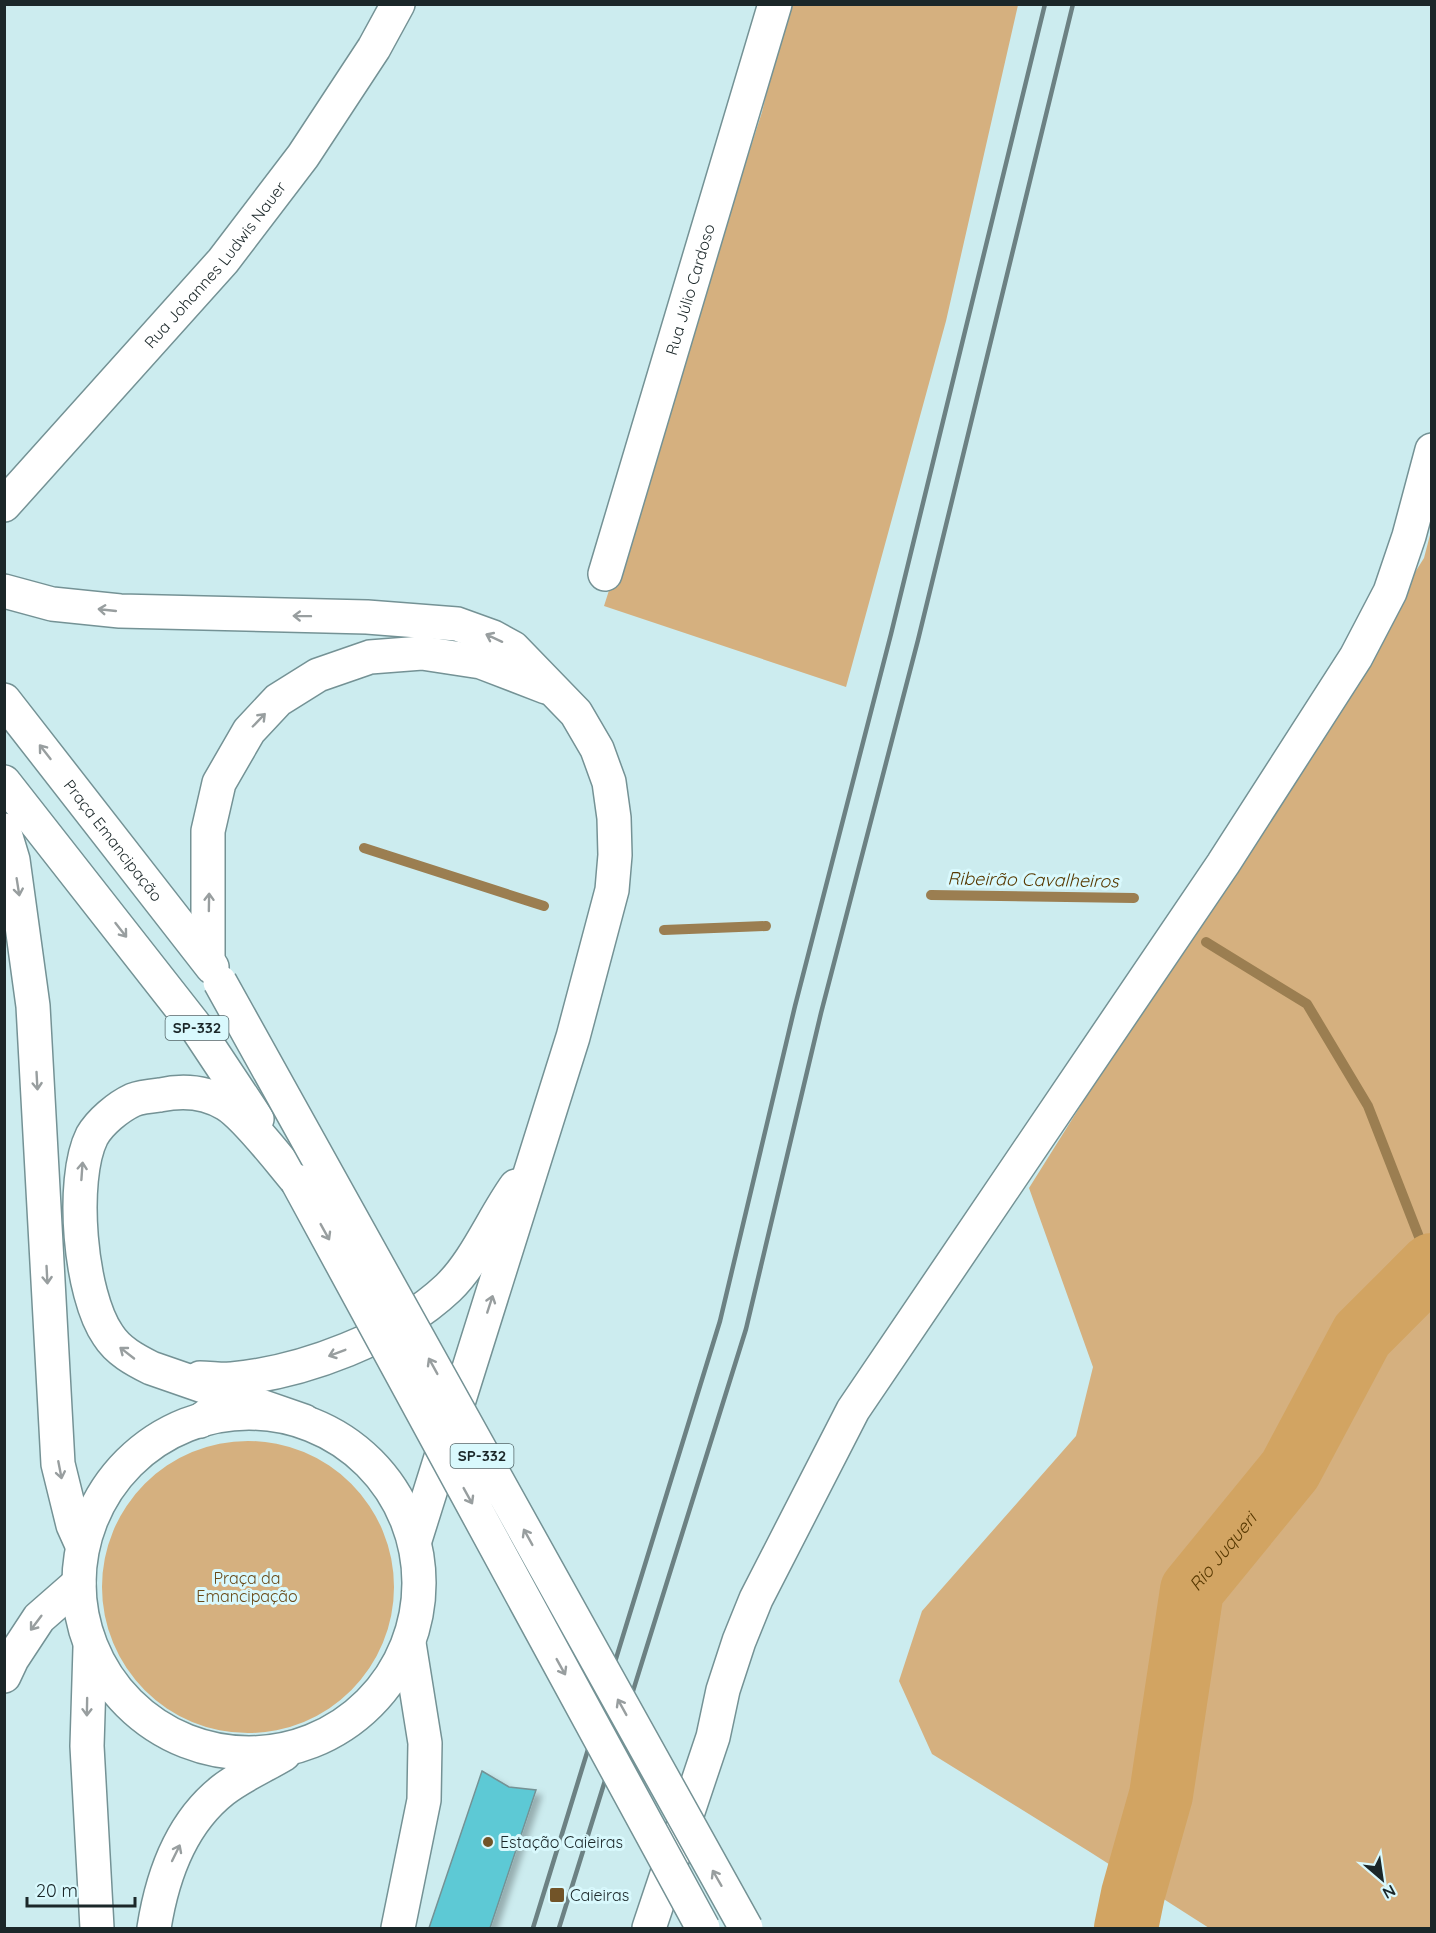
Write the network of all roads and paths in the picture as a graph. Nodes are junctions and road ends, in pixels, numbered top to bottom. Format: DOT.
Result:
graph roads {
  1 [pos="398,4"];
  2 [pos="775,4"];
  3 [pos="1431,450"];
  4 [pos="4,505"];
  5 [pos="605,574"];
  6 [pos="4,591"];
  7 [pos="553,689"];
  8 [pos="4,700"];
  9 [pos="4,782"];
  10 [pos="4,830"];
  11 [pos="214,971"];
  12 [pos="537,1155"];
  13 [pos="297,1181"];
  14 [pos="275,1372"];
  15 [pos="179,1377"];
  16 [pos="232,1396"];
  17 [pos="200,1421"];
  18 [pos="304,1421"];
  19 [pos="415,1540"];
  20 [pos="82,1545"];
  21 [pos="79,1583"];
  22 [pos="409,1643"];
  23 [pos="90,1648"];
  24 [pos="4,1676"];
  25 [pos="296,1747"];
  26 [pos="97,1929"];
  27 [pos="153,1929"];
  28 [pos="398,1929"];
  29 [pos="649,1929"];
  30 [pos="702,1929"];
  31 [pos="746,1929"];
  1 -- 4 [label="main road, Rua Johannes Ludwis Nauer"];
  2 -- 5 [label="main road, Rua Júlio Cardoso"];
  3 -- 29 [label="main road"];
  7 -- 6 [label="main road, one-way"];
  11 -- 7 [label="main road, one-way"];
  7 -- 12 [label="main road"];
  11 -- 8 [label="main road, Praça Emancipação / SP-332, one-way"];
  9 -- 13 [label="main road, SP-332, one-way"];
  10 -- 20 [label="main road, one-way"];
  31 -- 11 [label="main road, SP-332, one-way, bridge"];
  12 -- 14 [label="main road, one-way"];
  19 -- 12 [label="main road, one-way"];
  15 -- 13 [label="main road, one-way"];
  13 -- 30 [label="main road, SP-332, one-way, bridge"];
  14 -- 15 [label="main road"];
  14 -- 16 [label="main road"];
  15 -- 16 [label="main road"];
  16 -- 17 [label="main road"];
  16 -- 18 [label="main road"];
  17 -- 18 [label="main road"];
  17 -- 20 [label="main road"];
  18 -- 19 [label="main road"];
  19 -- 22 [label="main road"];
  20 -- 21 [label="main road"];
  21 -- 23 [label="main road"];
  21 -- 24 [label="main road, one-way"];
  22 -- 25 [label="main road"];
  22 -- 28 [label="main road"];
  23 -- 25 [label="main road"];
  23 -- 26 [label="main road, one-way"];
  27 -- 25 [label="main road, one-way"];
}
